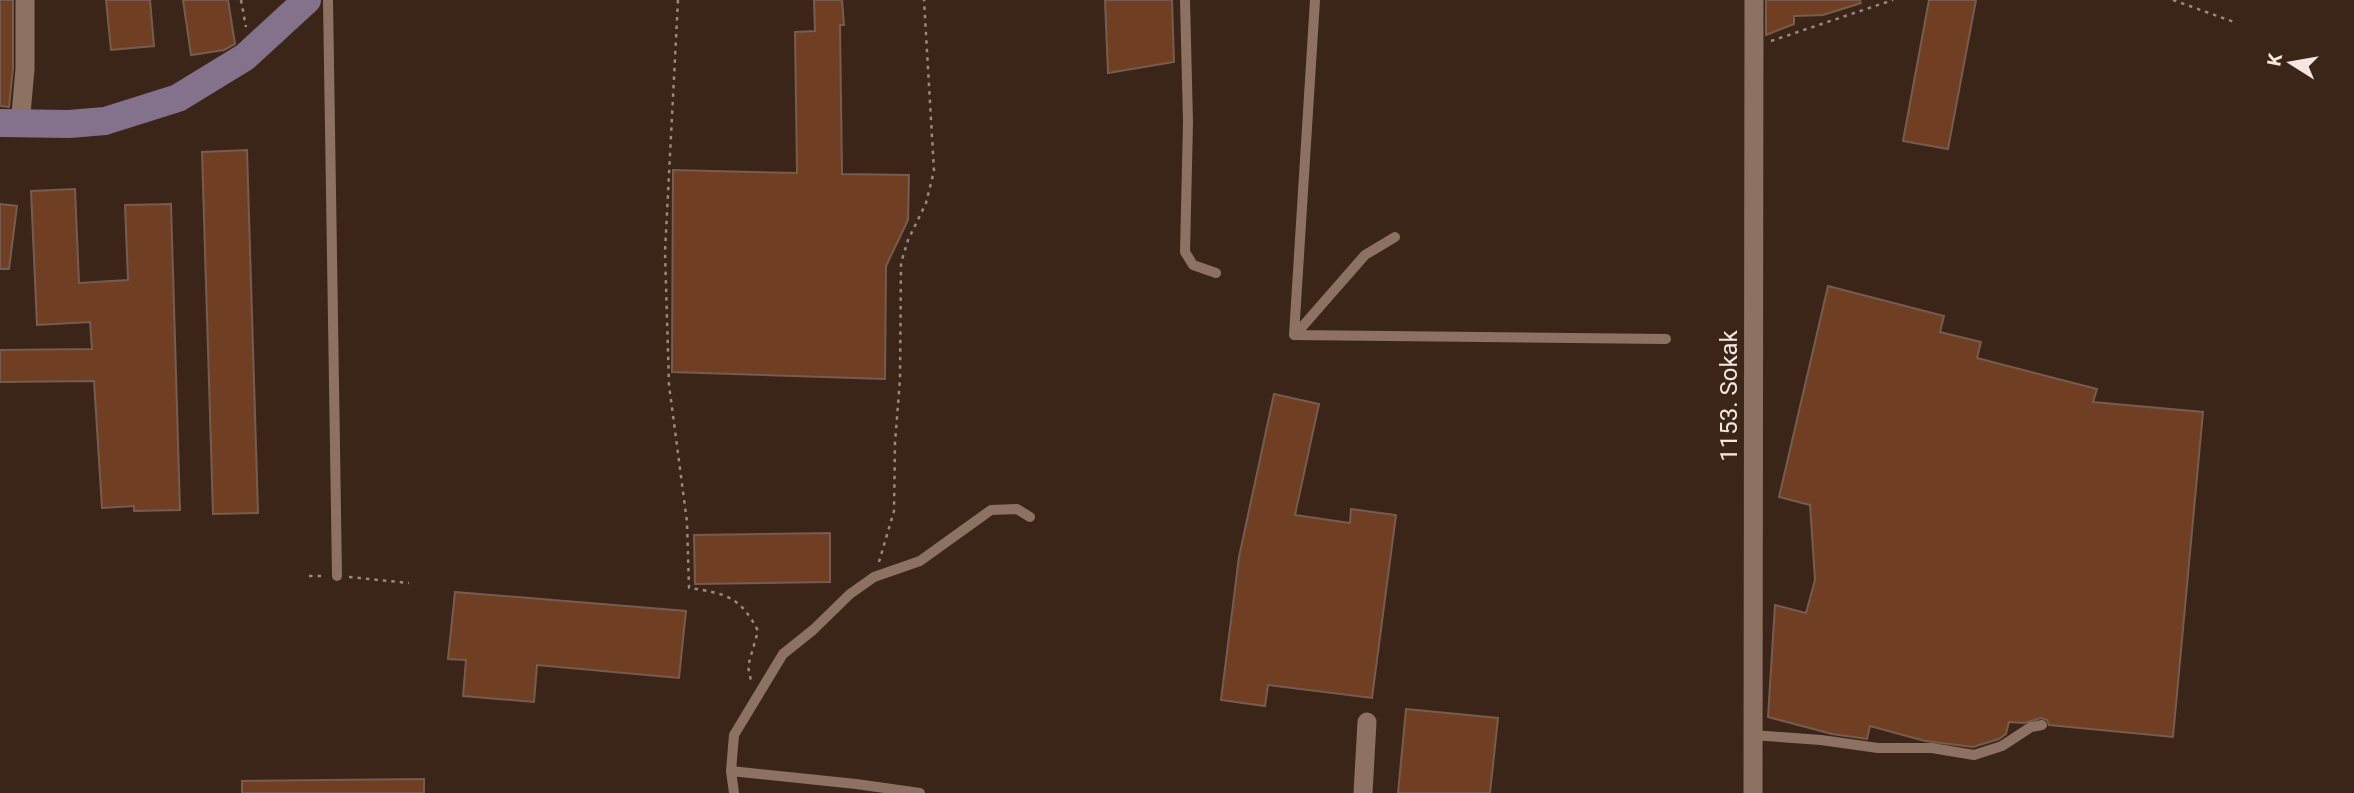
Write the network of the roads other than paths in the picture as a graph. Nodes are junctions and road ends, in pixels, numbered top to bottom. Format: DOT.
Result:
graph roads {
  1 [pos="25,0"];
  2 [pos="307,0"];
  3 [pos="328,0"];
  4 [pos="1185,0"];
  5 [pos="1315,0"];
  6 [pos="1754,0"];
  7 [pos="10,124"];
  8 [pos="1395,237"];
  9 [pos="1216,273"];
  10 [pos="1294,335"];
  11 [pos="1666,339"];
  12 [pos="1030,517"];
  13 [pos="337,576"];
  14 [pos="1367,722"];
  15 [pos="2042,725"];
  16 [pos="1752,735"];
  17 [pos="731,771"];
  18 [pos="734,793"];
  19 [pos="920,793"];
  20 [pos="1363,793"];
  21 [pos="1753,793"];
  1 -- 7 [label="street"];
  2 -- 7 [label="street"];
  3 -- 13 [label="lane"];
  4 -- 9 [label="lane"];
  5 -- 10 [label="lane"];
  6 -- 16 [label="street, 1153. Sokak"];
  8 -- 10 [label="lane"];
  10 -- 11 [label="lane"];
  12 -- 17 [label="lane"];
  14 -- 20 [label="street"];
  15 -- 16 [label="lane"];
  16 -- 21 [label="street, 1153. Sokak"];
  17 -- 18 [label="lane"];
  17 -- 19 [label="lane"];
}
